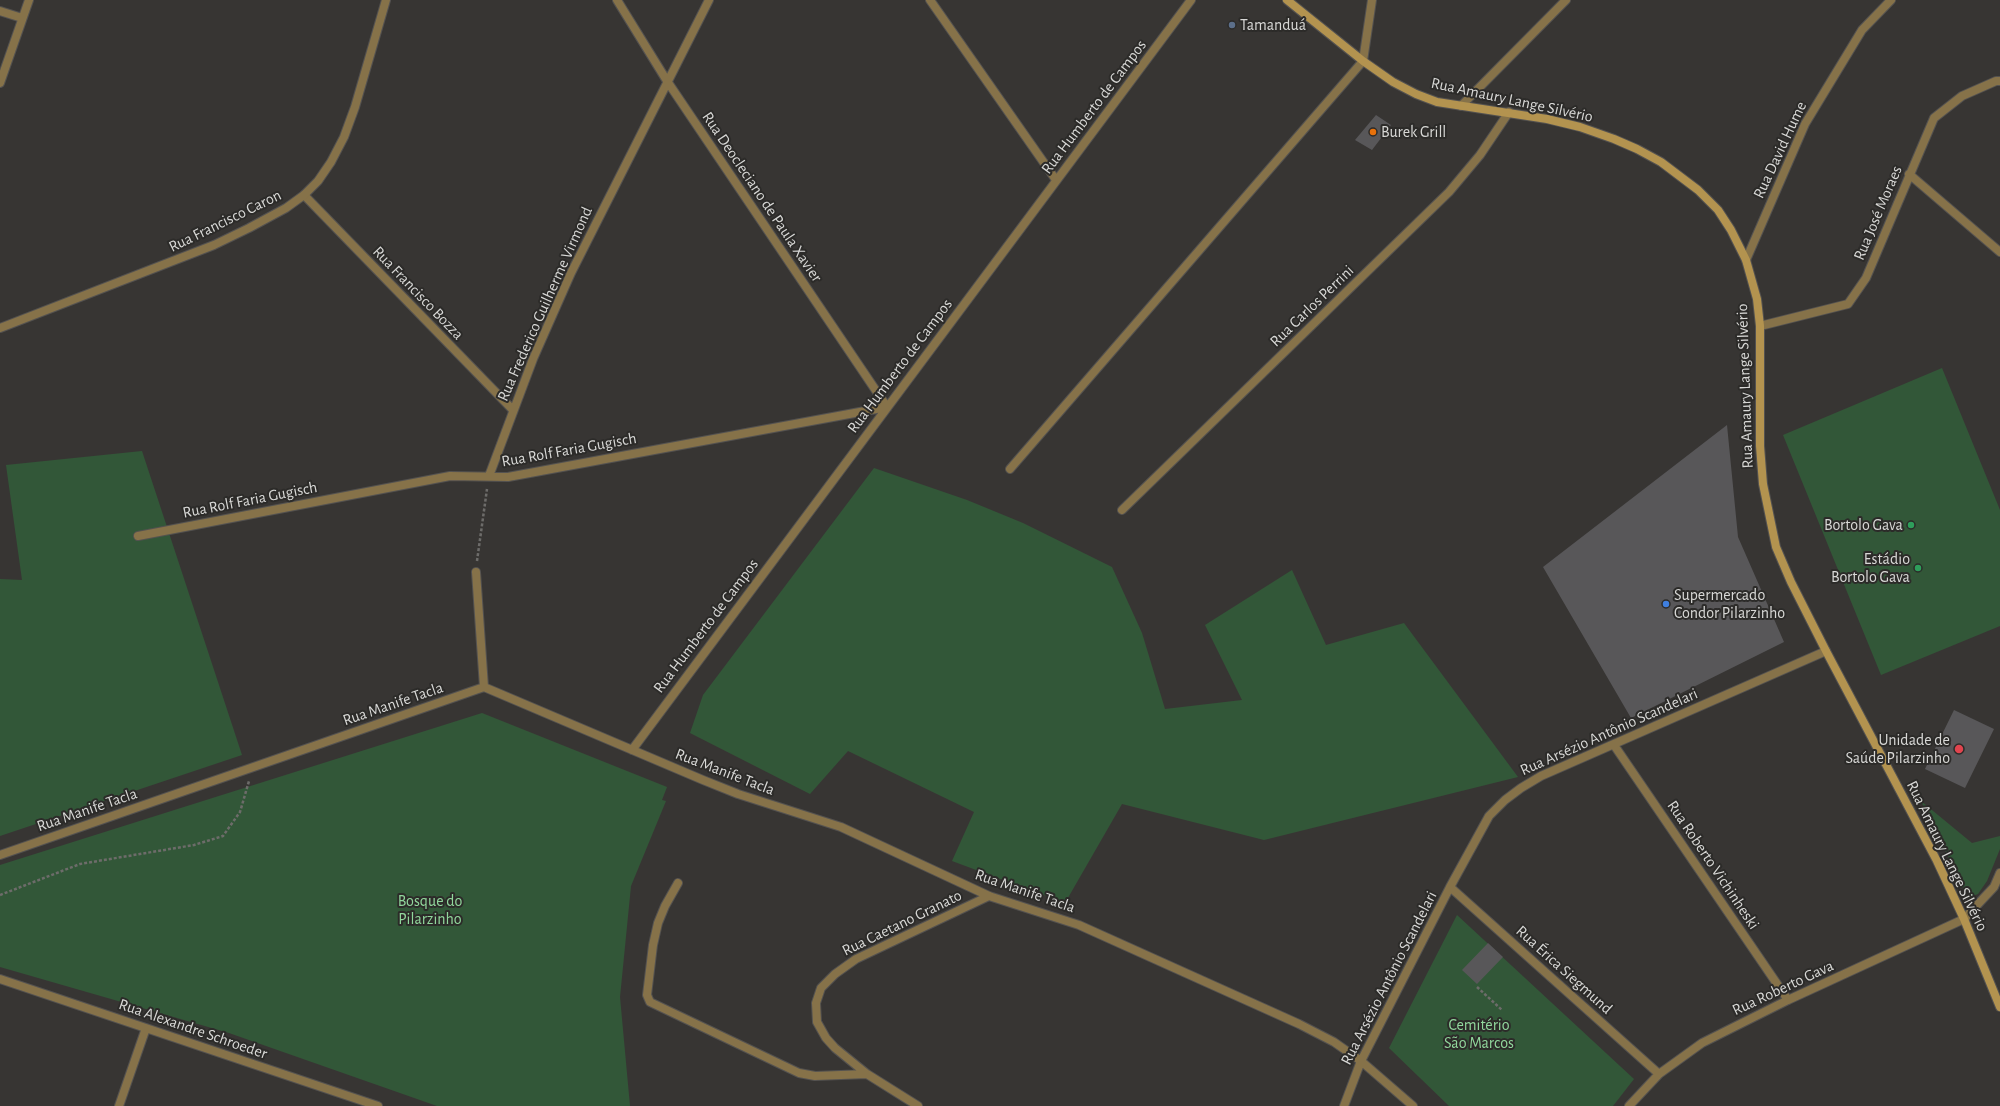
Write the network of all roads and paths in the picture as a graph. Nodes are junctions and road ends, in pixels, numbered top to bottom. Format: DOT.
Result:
graph roads {
  1 [pos="28,0"];
  2 [pos="386,0"];
  3 [pos="617,0"];
  4 [pos="709,0"];
  5 [pos="930,0"];
  6 [pos="1191,0"];
  7 [pos="1287,0"];
  8 [pos="1372,0"];
  9 [pos="1566,0"];
  10 [pos="1891,0"];
  11 [pos="0,10"];
  12 [pos="22,18"];
  13 [pos="1363,61"];
  14 [pos="667,81"];
  15 [pos="2000,81"];
  16 [pos="0,83"];
  17 [pos="1461,106"];
  18 [pos="1509,112"];
  19 [pos="1909,174"];
  20 [pos="1056,180"];
  21 [pos="304,195"];
  22 [pos="2000,252"];
  23 [pos="1746,260"];
  24 [pos="1760,326"];
  25 [pos="0,328"];
  26 [pos="887,407"];
  27 [pos="512,410"];
  28 [pos="1010,469"];
  29 [pos="489,476"];
  30 [pos="1122,510"];
  31 [pos="138,536"];
  32 [pos="476,572"];
  33 [pos="1826,651"];
  34 [pos="484,687"];
  35 [pos="1614,744"];
  36 [pos="632,750"];
  37 [pos="253,767"];
  38 [pos="0,855"];
  39 [pos="2000,873"];
  40 [pos="678,883"];
  41 [pos="1450,888"];
  42 [pos="1997,888"];
  43 [pos="0,895"];
  44 [pos="989,896"];
  45 [pos="1964,919"];
  46 [pos="0,979"];
  47 [pos="1477,987"];
  48 [pos="1788,1000"];
  49 [pos="2000,1007"];
  50 [pos="1502,1010"];
  51 [pos="146,1028"];
  52 [pos="1361,1061"];
  53 [pos="867,1074"];
  54 [pos="1659,1074"];
  55 [pos="119,1106"];
  56 [pos="378,1106"];
  57 [pos="918,1106"];
  58 [pos="1344,1106"];
  59 [pos="1413,1106"];
  60 [pos="1629,1106"];
  1 -- 12 [label="street"];
  2 -- 21 [label="street, Rua Francisco Caron"];
  3 -- 14 [label="street, Rua Deocleciano de Paula Xavier"];
  4 -- 14 [label="street, Rua Frederico Guilherme Virmond"];
  5 -- 20 [label="street"];
  6 -- 20 [label="street, Rua Humberto de Campos"];
  7 -- 13 [label="main road, Rua Amaury Lange Silvério"];
  8 -- 13 [label="street"];
  9 -- 17 [label="street"];
  10 -- 23 [label="street, Rua David Hume"];
  11 -- 12 [label="street"];
  12 -- 16 [label="street"];
  13 -- 17 [label="main road, Rua Amaury Lange Silvério"];
  13 -- 28 [label="street"];
  14 -- 26 [label="street, Rua Deocleciano de Paula Xavier"];
  14 -- 27 [label="street, Rua Frederico Guilherme Virmond"];
  15 -- 19 [label="street, Rua José Moraes"];
  17 -- 18 [label="main road, Rua Amaury Lange Silvério"];
  18 -- 23 [label="main road, Rua Amaury Lange Silvério"];
  18 -- 30 [label="street, Rua Carlos Perrini"];
  19 -- 22 [label="street"];
  19 -- 24 [label="street, Rua José Moraes"];
  20 -- 26 [label="street, Rua Humberto de Campos"];
  21 -- 25 [label="street, Rua Francisco Caron"];
  21 -- 27 [label="street, Rua Francisco Bozza"];
  23 -- 24 [label="main road, Rua Amaury Lange Silvério"];
  24 -- 33 [label="main road, Rua Amaury Lange Silvério"];
  26 -- 29 [label="street, Rua Rolf Faria Gugisch"];
  26 -- 36 [label="street, Rua Humberto de Campos"];
  27 -- 29 [label="street, Rua Frederico Guilherme Virmond"];
  29 -- 31 [label="street, Rua Rolf Faria Gugisch"];
  29 -- 32 [label="path"];
  32 -- 34 [label="street"];
  33 -- 35 [label="street, Rua Arsézio Antônio Scandelari"];
  33 -- 45 [label="main road, Rua Amaury Lange Silvério"];
  34 -- 36 [label="street, Rua Manife Tacla"];
  34 -- 37 [label="street, Rua Manife Tacla"];
  35 -- 41 [label="street, Rua Arsézio Antônio Scandelari"];
  35 -- 48 [label="street, Rua Roberto Vichinheski"];
  36 -- 44 [label="street, Rua Manife Tacla"];
  37 -- 38 [label="street, Rua Manife Tacla"];
  37 -- 43 [label="path"];
  39 -- 42 [label="street"];
  40 -- 53 [label="street"];
  41 -- 52 [label="street, Rua Arsézio Antônio Scandelari"];
  41 -- 54 [label="street, Rua Érica Siegmund"];
  42 -- 45 [label="street"];
  44 -- 52 [label="street, Rua Manife Tacla"];
  44 -- 53 [label="street, Rua Caetano Granato"];
  45 -- 48 [label="street, Rua Roberto Gava"];
  45 -- 49 [label="main road, Rua Amaury Lange Silvério"];
  46 -- 51 [label="street, Rua Alexandre Schroeder"];
  47 -- 50 [label="path"];
  48 -- 54 [label="street, Rua Roberto Gava"];
  51 -- 55 [label="street"];
  51 -- 56 [label="street, Rua Alexandre Schroeder"];
  52 -- 58 [label="street, Rua Arsézio Antônio Scandelari"];
  52 -- 59 [label="street, Rua Manife Tacla"];
  53 -- 57 [label="street, Rua Caetano Granato"];
  54 -- 60 [label="street, Rua Roberto Gava"];
}
